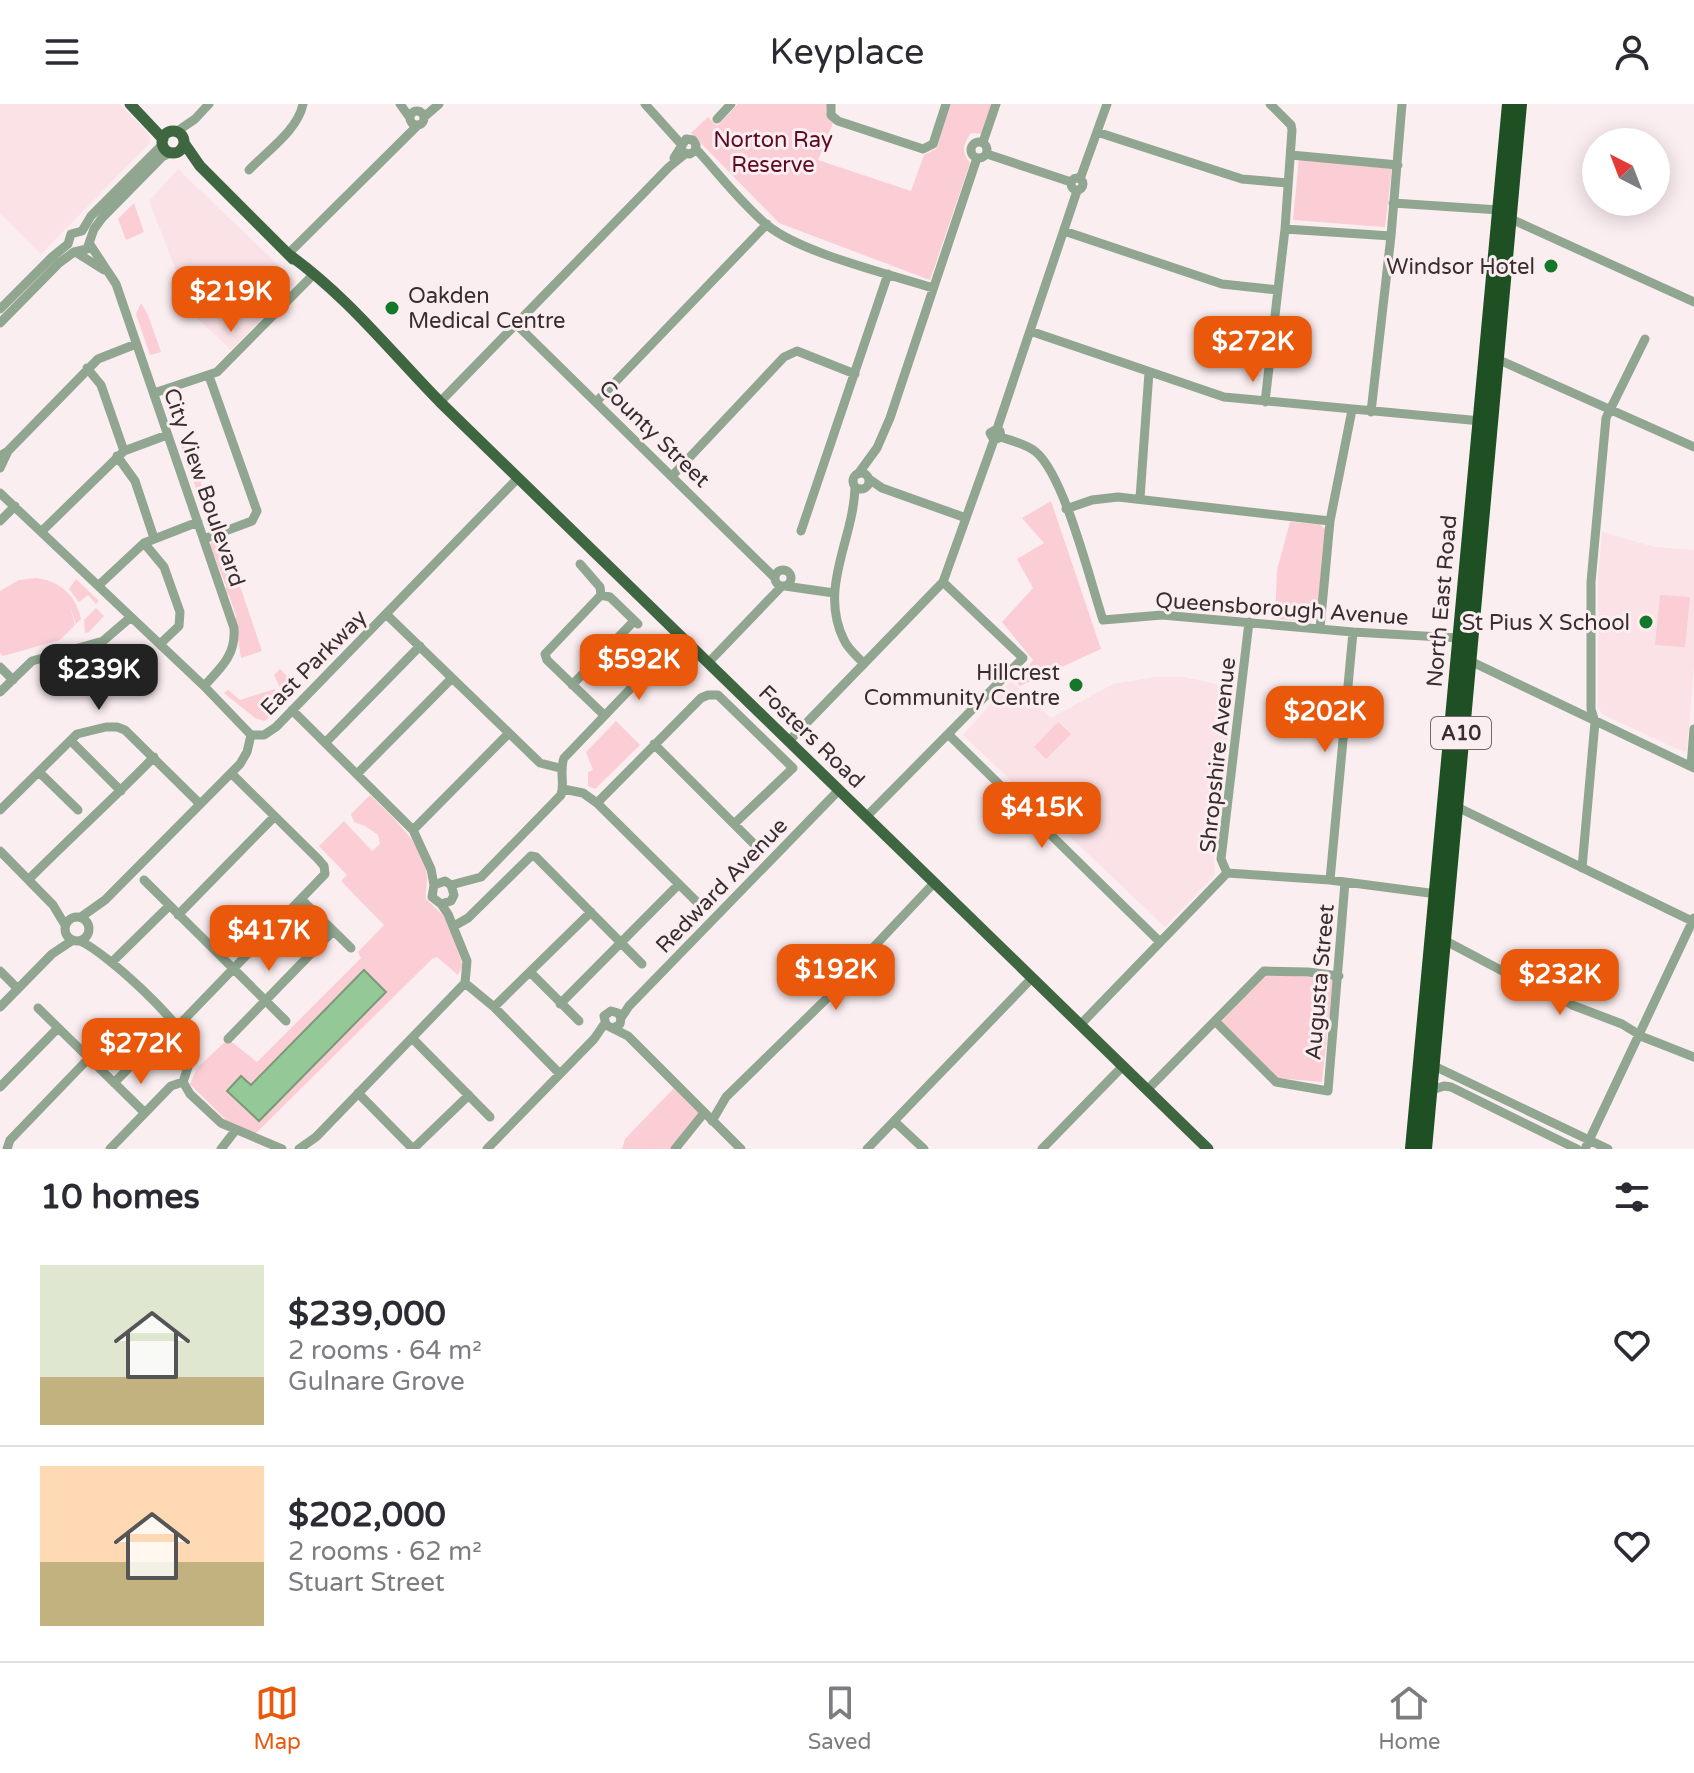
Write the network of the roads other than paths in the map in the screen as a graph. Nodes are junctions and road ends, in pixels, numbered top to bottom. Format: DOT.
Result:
graph roads {
  1 [pos="130,104"];
  2 [pos="140,104"];
  3 [pos="209,104"];
  4 [pos="307,104"];
  5 [pos="402,104"];
  6 [pos="429,104"];
  7 [pos="439,104"];
  8 [pos="645,104"];
  9 [pos="731,104"];
  10 [pos="831,104"];
  11 [pos="946,104"];
  12 [pos="996,104"];
  13 [pos="1107,104"];
  14 [pos="1270,104"];
  15 [pos="1402,104"];
  16 [pos="1509,104"];
  17 [pos="1520,104"];
  18 [pos="416,117"];
  19 [pos="717,119"];
  20 [pos="1097,132"];
  21 [pos="173,142"];
  22 [pos="687,148"];
  23 [pos="1291,155"];
  24 [pos="982,156"];
  25 [pos="1398,165"];
  26 [pos="249,170"];
  27 [pos="1288,183"];
  28 [pos="1076,184"];
  29 [pos="1393,203"];
  30 [pos="1505,215"];
  31 [pos="767,224"];
  32 [pos="1285,229"];
  33 [pos="1064,231"];
  34 [pos="1391,236"];
  35 [pos="87,238"];
  36 [pos="73,250"];
  37 [pos="288,254"];
  38 [pos="888,274"];
  39 [pos="310,278"];
  40 [pos="933,288"];
  41 [pos="1278,290"];
  42 [pos="119,293"];
  43 [pos="1694,302"];
  44 [pos="0,309"];
  45 [pos="0,323"];
  46 [pos="517,325"];
  47 [pos="1030,331"];
  48 [pos="1645,339"];
  49 [pos="136,344"];
  50 [pos="390,350"];
  51 [pos="1492,358"];
  52 [pos="87,368"];
  53 [pos="1149,372"];
  54 [pos="855,374"];
  55 [pos="209,376"];
  56 [pos="154,393"];
  57 [pos="597,401"];
  58 [pos="440,402"];
  59 [pos="1265,402"];
  60 [pos="1609,408"];
  61 [pos="1352,410"];
  62 [pos="1371,412"];
  63 [pos="1486,421"];
  64 [pos="167,435"];
  65 [pos="997,435"];
  66 [pos="1694,447"];
  67 [pos="4,453"];
  68 [pos="120,454"];
  69 [pos="0,468"];
  70 [pos="672,476"];
  71 [pos="518,478"];
  72 [pos="863,482"];
  73 [pos="0,486"];
  74 [pos="3,495"];
  75 [pos="1140,498"];
  76 [pos="15,506"];
  77 [pos="1066,509"];
  78 [pos="966,518"];
  79 [pos="0,521"];
  80 [pos="1330,521"];
  81 [pos="198,522"];
  82 [pos="42,531"];
  83 [pos="801,531"];
  84 [pos="204,539"];
  85 [pos="149,541"];
  86 [pos="580,564"];
  87 [pos="781,580"];
  88 [pos="943,582"];
  89 [pos="99,585"];
  90 [pos="834,593"];
  91 [pos="601,595"];
  92 [pos="386,614"];
  93 [pos="131,617"];
  94 [pos="1249,622"];
  95 [pos="1320,628"];
  96 [pos="1353,632"];
  97 [pos="681,636"];
  98 [pos="1464,638"];
  99 [pos="160,644"];
  100 [pos="420,646"];
  101 [pos="1462,660"];
  102 [pos="708,663"];
  103 [pos="864,664"];
  104 [pos="0,667"];
  105 [pos="452,678"];
  106 [pos="13,680"];
  107 [pos="572,685"];
  108 [pos="204,686"];
  109 [pos="0,692"];
  110 [pos="292,710"];
  111 [pos="604,715"];
  112 [pos="1595,722"];
  113 [pos="1694,729"];
  114 [pos="509,733"];
  115 [pos="948,734"];
  116 [pos="251,735"];
  117 [pos="71,741"];
  118 [pos="789,741"];
  119 [pos="325,743"];
  120 [pos="654,744"];
  121 [pos="154,757"];
  122 [pos="1692,767"];
  123 [pos="560,768"];
  124 [pos="39,772"];
  125 [pos="231,773"];
  126 [pos="357,774"];
  127 [pos="563,789"];
  128 [pos="839,790"];
  129 [pos="121,791"];
  130 [pos="199,803"];
  131 [pos="597,803"];
  132 [pos="1449,805"];
  133 [pos="0,810"];
  134 [pos="78,810"];
  135 [pos="867,816"];
  136 [pos="274,817"];
  137 [pos="734,824"];
  138 [pos="413,830"];
  139 [pos="756,846"];
  140 [pos="0,851"];
  141 [pos="1582,868"];
  142 [pos="431,869"];
  143 [pos="1227,873"];
  144 [pos="29,879"];
  145 [pos="144,880"];
  146 [pos="1330,880"];
  147 [pos="1345,882"];
  148 [pos="934,883"];
  149 [pos="679,884"];
  150 [pos="434,885"];
  151 [pos="448,893"];
  152 [pos="1442,894"];
  153 [pos="105,900"];
  154 [pos="302,900"];
  155 [pos="53,905"];
  156 [pos="169,906"];
  157 [pos="701,906"];
  158 [pos="591,912"];
  159 [pos="178,915"];
  160 [pos="78,916"];
  161 [pos="1694,920"];
  162 [pos="454,926"];
  163 [pos="65,928"];
  164 [pos="89,929"];
  165 [pos="333,931"];
  166 [pos="76,940"];
  167 [pos="1438,940"];
  168 [pos="621,942"];
  169 [pos="1160,942"];
  170 [pos="351,948"];
  171 [pos="52,954"];
  172 [pos="109,960"];
  173 [pos="642,964"];
  174 [pos="0,971"];
  175 [pos="233,971"];
  176 [pos="530,972"];
  177 [pos="1339,976"];
  178 [pos="1032,978"];
  179 [pos="465,983"];
  180 [pos="18,989"];
  181 [pos="265,1001"];
  182 [pos="560,1004"];
  183 [pos="0,1007"];
  184 [pos="494,1007"];
  185 [pos="38,1008"];
  186 [pos="286,1021"];
  187 [pos="579,1021"];
  188 [pos="1215,1021"];
  189 [pos="614,1022"];
  190 [pos="175,1024"];
  191 [pos="1081,1024"];
  192 [pos="58,1028"];
  193 [pos="1639,1035"];
  194 [pos="412,1038"];
  195 [pos="228,1039"];
  196 [pos="1694,1057"];
  197 [pos="89,1058"];
  198 [pos="1432,1065"];
  199 [pos="1123,1066"];
  200 [pos="560,1074"];
  201 [pos="1420,1077"];
  202 [pos="183,1082"];
  203 [pos="114,1083"];
  204 [pos="0,1087"];
  205 [pos="1148,1089"];
  206 [pos="1429,1091"];
  207 [pos="358,1093"];
  208 [pos="469,1095"];
  209 [pos="1519,1105"];
  210 [pos="145,1113"];
  211 [pos="490,1117"];
  212 [pos="708,1117"];
  213 [pos="1513,1118"];
  214 [pos="894,1121"];
  215 [pos="235,1131"];
  216 [pos="1588,1145"];
  217 [pos="4,1147"];
  218 [pos="110,1149"];
  219 [pos="221,1149"];
  220 [pos="282,1149"];
  221 [pos="300,1149"];
  222 [pos="413,1149"];
  223 [pos="488,1149"];
  224 [pos="675,1149"];
  225 [pos="741,1149"];
  226 [pos="867,1149"];
  227 [pos="924,1149"];
  228 [pos="1042,1149"];
  229 [pos="1208,1149"];
  230 [pos="1412,1149"];
  231 [pos="1425,1149"];
  232 [pos="1577,1149"];
  233 [pos="1608,1149"];
  1 -- 21 [label="main road, Fosters Road"];
  2 -- 21 [label="main road, Fosters Road"];
  3 -- 21 [label="street"];
  4 -- 26 [label="street"];
  5 -- 18 [label="street"];
  6 -- 18 [label="street"];
  7 -- 18 [label="street"];
  8 -- 22 [label="street"];
  9 -- 19 [label="street"];
  10 -- 11 [label="street"];
  12 -- 24 [label="street"];
  13 -- 20 [label="street"];
  14 -- 23 [label="street"];
  15 -- 25 [label="street"];
  16 -- 30 [label="highway, North East Road / A10"];
  17 -- 30 [label="highway, North East Road / A10"];
  18 -- 37 [label="street"];
  20 -- 27 [label="street"];
  20 -- 28 [label="street"];
  21 -- 35 [label="street"];
  21 -- 37 [label="main road, Fosters Road"];
  22 -- 31 [label="street"];
  22 -- 46 [label="street"];
  23 -- 25 [label="street"];
  23 -- 27 [label="street"];
  24 -- 28 [label="street"];
  24 -- 40 [label="street"];
  25 -- 29 [label="street"];
  27 -- 32 [label="street"];
  28 -- 33 [label="street"];
  29 -- 30 [label="street"];
  29 -- 34 [label="street"];
  30 -- 43 [label="street"];
  30 -- 51 [label="highway, North East Road / A10"];
  31 -- 38 [label="street"];
  31 -- 57 [label="street"];
  32 -- 34 [label="street"];
  32 -- 41 [label="street"];
  33 -- 41 [label="street"];
  33 -- 47 [label="street"];
  34 -- 62 [label="street"];
  35 -- 36 [label="street"];
  35 -- 36 [label="street"];
  35 -- 42 [label="street, City View Boulevard"];
  36 -- 42 [label="street, City View Boulevard"];
  36 -- 44 [label="street"];
  36 -- 45 [label="street"];
  37 -- 39 [label="main road, Fosters Road"];
  37 -- 50 [label="main road, Fosters Road"];
  38 -- 40 [label="street"];
  38 -- 54 [label="street"];
  39 -- 50 [label="main road, Fosters Road"];
  39 -- 55 [label="street"];
  40 -- 72 [label="street"];
  41 -- 59 [label="street"];
  42 -- 49 [label="street, City View Boulevard"];
  46 -- 57 [label="street, County Street"];
  46 -- 58 [label="street"];
  47 -- 53 [label="street"];
  47 -- 65 [label="street"];
  48 -- 60 [label="street"];
  49 -- 52 [label="street"];
  49 -- 56 [label="street, City View Boulevard"];
  50 -- 58 [label="main road, Fosters Road"];
  51 -- 60 [label="street"];
  51 -- 63 [label="highway, North East Road / A10"];
  52 -- 67 [label="street"];
  52 -- 68 [label="street"];
  53 -- 59 [label="street"];
  53 -- 75 [label="street"];
  54 -- 70 [label="street"];
  54 -- 83 [label="street"];
  55 -- 56 [label="street"];
  55 -- 84 [label="street"];
  56 -- 64 [label="street, City View Boulevard"];
  57 -- 70 [label="street, County Street"];
  58 -- 71 [label="main road, Fosters Road"];
  59 -- 61 [label="street"];
  60 -- 66 [label="street"];
  60 -- 112 [label="street"];
  61 -- 62 [label="street"];
  61 -- 80 [label="street"];
  62 -- 63 [label="street"];
  63 -- 98 [label="highway, North East Road / A10"];
  64 -- 68 [label="street"];
  64 -- 81 [label="street, City View Boulevard"];
  65 -- 77 [label="street"];
  65 -- 78 [label="street"];
  67 -- 69 [label="street"];
  68 -- 82 [label="street"];
  68 -- 85 [label="street"];
  70 -- 87 [label="street, County Street"];
  71 -- 92 [label="street, East Parkway"];
  71 -- 97 [label="main road, Fosters Road"];
  72 -- 78 [label="street"];
  72 -- 90 [label="street"];
  73 -- 74 [label="street"];
  74 -- 76 [label="street"];
  75 -- 77 [label="street"];
  75 -- 80 [label="street"];
  76 -- 79 [label="street"];
  76 -- 82 [label="street"];
  77 -- 94 [label="street, Queensborough Avenue"];
  78 -- 88 [label="street"];
  80 -- 95 [label="street"];
  81 -- 84 [label="street, City View Boulevard"];
  81 -- 85 [label="street"];
  82 -- 89 [label="street"];
  84 -- 108 [label="street, City View Boulevard"];
  85 -- 89 [label="street"];
  85 -- 99 [label="street"];
  86 -- 91 [label="street"];
  87 -- 90 [label="street, County Street"];
  87 -- 102 [label="street"];
  88 -- 103 [label="street"];
  88 -- 115 [label="street"];
  89 -- 93 [label="street"];
  90 -- 103 [label="street"];
  91 -- 107 [label="street"];
  91 -- 107 [label="street"];
  92 -- 100 [label="street"];
  92 -- 110 [label="street, East Parkway"];
  93 -- 99 [label="street"];
  93 -- 106 [label="street"];
  94 -- 95 [label="street, Queensborough Avenue"];
  94 -- 143 [label="street, Shropshire Avenue"];
  95 -- 96 [label="street, Queensborough Avenue"];
  96 -- 98 [label="street, Queensborough Avenue"];
  96 -- 146 [label="street"];
  97 -- 102 [label="main road, Fosters Road"];
  97 -- 111 [label="street"];
  98 -- 101 [label="highway, North East Road / A10"];
  99 -- 108 [label="street"];
  100 -- 105 [label="street"];
  100 -- 119 [label="street"];
  101 -- 112 [label="street"];
  101 -- 132 [label="highway, North East Road / A10"];
  102 -- 118 [label="main road, Fosters Road"];
  103 -- 118 [label="street"];
  104 -- 106 [label="street"];
  105 -- 114 [label="street"];
  105 -- 126 [label="street"];
  106 -- 109 [label="street"];
  107 -- 111 [label="street"];
  108 -- 116 [label="street"];
  110 -- 116 [label="street, East Parkway"];
  110 -- 119 [label="street"];
  111 -- 123 [label="street"];
  112 -- 122 [label="street"];
  112 -- 141 [label="street"];
  113 -- 122 [label="street"];
  114 -- 123 [label="street"];
  114 -- 138 [label="street"];
  115 -- 135 [label="street"];
  115 -- 169 [label="street"];
  116 -- 125 [label="street, East Parkway"];
  117 -- 121 [label="street"];
  117 -- 124 [label="street"];
  117 -- 129 [label="street"];
  118 -- 128 [label="main road, Fosters Road"];
  119 -- 126 [label="street"];
  120 -- 131 [label="street"];
  120 -- 137 [label="street"];
  120 -- 137 [label="street"];
  121 -- 129 [label="street"];
  121 -- 130 [label="street"];
  123 -- 127 [label="street"];
  124 -- 133 [label="street"];
  124 -- 134 [label="street"];
  125 -- 130 [label="street, East Parkway"];
  125 -- 136 [label="street"];
  126 -- 138 [label="street"];
  127 -- 131 [label="street"];
  127 -- 151 [label="street"];
  128 -- 135 [label="main road, Fosters Road"];
  128 -- 189 [label="street, Redward Avenue"];
  129 -- 144 [label="street"];
  130 -- 153 [label="street, East Parkway"];
  131 -- 149 [label="street"];
  132 -- 141 [label="street"];
  132 -- 152 [label="highway, North East Road / A10"];
  135 -- 148 [label="main road, Fosters Road"];
  136 -- 154 [label="street"];
  136 -- 159 [label="street"];
  137 -- 139 [label="street"];
  138 -- 142 [label="street"];
  140 -- 144 [label="street"];
  141 -- 161 [label="street"];
  142 -- 150 [label="street"];
  142 -- 151 [label="street"];
  143 -- 146 [label="street"];
  143 -- 169 [label="street, Shropshire Avenue"];
  144 -- 155 [label="street"];
  145 -- 156 [label="street"];
  146 -- 147 [label="street"];
  147 -- 152 [label="street"];
  147 -- 177 [label="street, Augusta Street"];
  148 -- 178 [label="main road, Fosters Road"];
  148 -- 212 [label="street"];
  149 -- 157 [label="street"];
  149 -- 168 [label="street"];
  150 -- 151 [label="street"];
  150 -- 151 [label="street"];
  151 -- 162 [label="street"];
  152 -- 167 [label="highway, North East Road / A10"];
  153 -- 160 [label="street, East Parkway"];
  153 -- 164 [label="street, East Parkway"];
  154 -- 165 [label="street"];
  154 -- 175 [label="street"];
  155 -- 160 [label="street"];
  155 -- 163 [label="street"];
  156 -- 159 [label="street"];
  156 -- 172 [label="street"];
  158 -- 162 [label="street"];
  158 -- 168 [label="street"];
  158 -- 176 [label="street"];
  159 -- 175 [label="street"];
  160 -- 163 [label="street, East Parkway"];
  160 -- 164 [label="street"];
  161 -- 193 [label="street"];
  162 -- 179 [label="street"];
  163 -- 166 [label="street"];
  163 -- 171 [label="street"];
  164 -- 166 [label="street, East Parkway"];
  164 -- 172 [label="street"];
  165 -- 170 [label="street"];
  165 -- 181 [label="street"];
  166 -- 171 [label="street"];
  166 -- 172 [label="street"];
  167 -- 193 [label="street"];
  167 -- 198 [label="highway, North East Road / A10"];
  167 -- 201 [label="highway, North East Road / A10"];
  168 -- 173 [label="street"];
  168 -- 182 [label="street"];
  169 -- 191 [label="street, Shropshire Avenue"];
  171 -- 180 [label="street"];
  172 -- 190 [label="street"];
  174 -- 180 [label="street"];
  175 -- 181 [label="street"];
  175 -- 190 [label="street"];
  176 -- 182 [label="street"];
  176 -- 184 [label="street"];
  177 -- 188 [label="street"];
  177 -- 188 [label="street, Augusta Street"];
  178 -- 191 [label="main road, Fosters Road"];
  178 -- 214 [label="street"];
  179 -- 184 [label="street"];
  179 -- 194 [label="street"];
  180 -- 183 [label="street"];
  181 -- 186 [label="street"];
  181 -- 195 [label="street"];
  182 -- 187 [label="street"];
  184 -- 200 [label="street"];
  185 -- 192 [label="street"];
  188 -- 205 [label="street"];
  189 -- 200 [label="street, Redward Avenue"];
  189 -- 212 [label="street"];
  190 -- 202 [label="street"];
  190 -- 203 [label="street"];
  191 -- 199 [label="main road, Fosters Road"];
  192 -- 197 [label="street"];
  192 -- 204 [label="street"];
  193 -- 196 [label="street"];
  193 -- 216 [label="street"];
  194 -- 207 [label="street"];
  194 -- 208 [label="street"];
  197 -- 203 [label="street"];
  197 -- 217 [label="street"];
  198 -- 201 [label="highway"];
  198 -- 206 [label="highway, North East Road / A10"];
  198 -- 209 [label="street"];
  199 -- 205 [label="main road, Fosters Road"];
  199 -- 228 [label="street"];
  200 -- 223 [label="street, Redward Avenue"];
  201 -- 230 [label="highway, North East Road / A10"];
  202 -- 210 [label="street"];
  202 -- 215 [label="street"];
  203 -- 210 [label="street"];
  205 -- 229 [label="main road, Fosters Road"];
  206 -- 213 [label="street"];
  206 -- 231 [label="highway, North East Road / A10"];
  207 -- 221 [label="street"];
  207 -- 222 [label="street"];
  208 -- 211 [label="street"];
  208 -- 222 [label="street"];
  209 -- 213 [label="street"];
  209 -- 216 [label="street"];
  210 -- 218 [label="street"];
  212 -- 224 [label="street"];
  212 -- 225 [label="street"];
  213 -- 232 [label="street"];
  214 -- 226 [label="street"];
  214 -- 227 [label="street"];
  215 -- 219 [label="street"];
  215 -- 220 [label="street"];
  216 -- 233 [label="street"];
}
